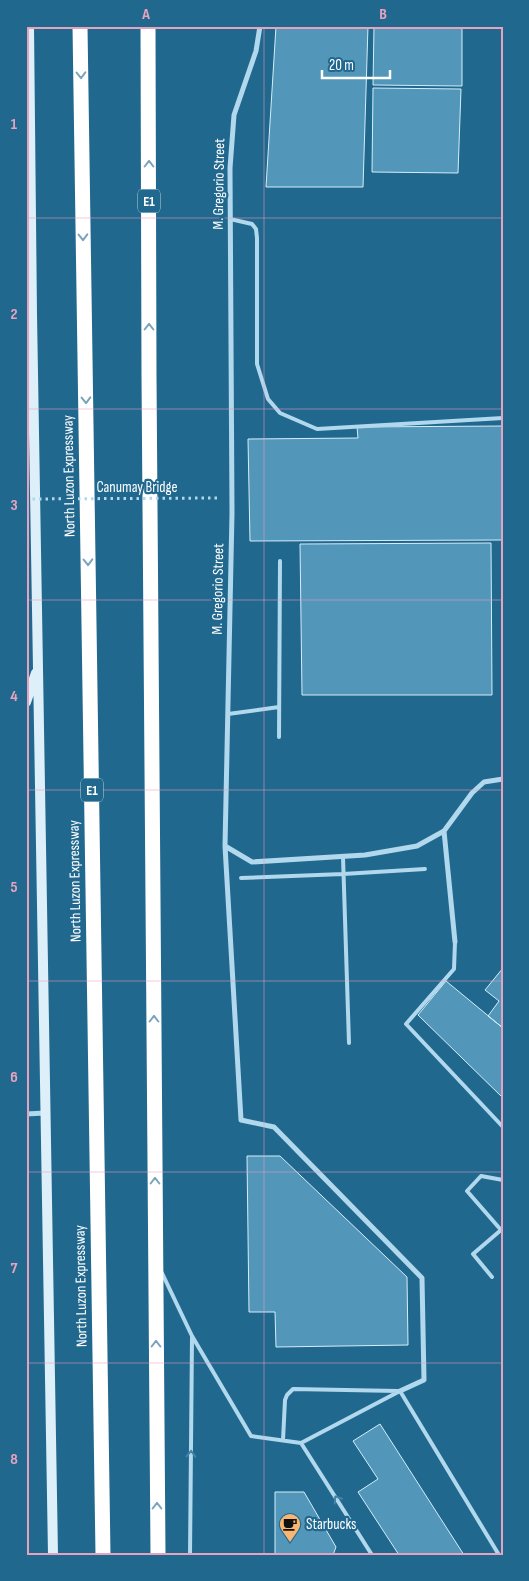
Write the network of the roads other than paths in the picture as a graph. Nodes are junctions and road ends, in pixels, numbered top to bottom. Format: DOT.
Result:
graph roads {
  1 [pos="29,26"];
  2 [pos="80,26"];
  3 [pos="148,26"];
  4 [pos="260,26"];
  5 [pos="230,219"];
  6 [pos="29,314"];
  7 [pos="503,418"];
  8 [pos="280,561"];
  9 [pos="38,665"];
  10 [pos="26,702"];
  11 [pos="279,707"];
  12 [pos="228,714"];
  13 [pos="279,737"];
  14 [pos="503,779"];
  15 [pos="444,831"];
  16 [pos="225,846"];
  17 [pos="343,857"];
  18 [pos="425,869"];
  19 [pos="343,874"];
  20 [pos="241,878"];
  21 [pos="455,942"];
  22 [pos="349,1042"];
  23 [pos="45,1113"];
  24 [pos="26,1114"];
  25 [pos="503,1127"];
  26 [pos="503,1180"];
  27 [pos="156,1260"];
  28 [pos="492,1277"];
  29 [pos="192,1336"];
  30 [pos="400,1392"];
  31 [pos="283,1440"];
  32 [pos="300,1443"];
  33 [pos="50,1554"];
  34 [pos="103,1555"];
  35 [pos="158,1555"];
  36 [pos="190,1555"];
  37 [pos="372,1555"];
  38 [pos="499,1555"];
  1 -- 6 [label="street"];
  2 -- 34 [label="highway, North Luzon Expressway / E1, one-way"];
  27 -- 3 [label="highway, E1, one-way"];
  4 -- 5 [label="street, M. Gregorio Street"];
  5 -- 7 [label="lane"];
  5 -- 12 [label="street, M. Gregorio Street"];
  6 -- 9 [label="street"];
  8 -- 11 [label="lane"];
  9 -- 10 [label="street"];
  9 -- 23 [label="street"];
  11 -- 12 [label="lane"];
  11 -- 13 [label="lane"];
  12 -- 16 [label="street, M. Gregorio Street"];
  14 -- 15 [label="street"];
  15 -- 17 [label="street"];
  15 -- 21 [label="street"];
  16 -- 17 [label="street"];
  16 -- 30 [label="street, M. Gregorio Street"];
  17 -- 19 [label="lane"];
  18 -- 19 [label="lane"];
  19 -- 20 [label="lane"];
  19 -- 22 [label="lane"];
  21 -- 25 [label="lane"];
  23 -- 24 [label="street"];
  23 -- 33 [label="street"];
  26 -- 28 [label="lane"];
  27 -- 29 [label="lane"];
  35 -- 27 [label="highway, E1, one-way"];
  29 -- 31 [label="lane"];
  36 -- 29 [label="lane, one-way"];
  30 -- 31 [label="lane"];
  30 -- 32 [label="lane"];
  30 -- 38 [label="lane"];
  31 -- 32 [label="lane"];
  37 -- 32 [label="lane, one-way"];
}
